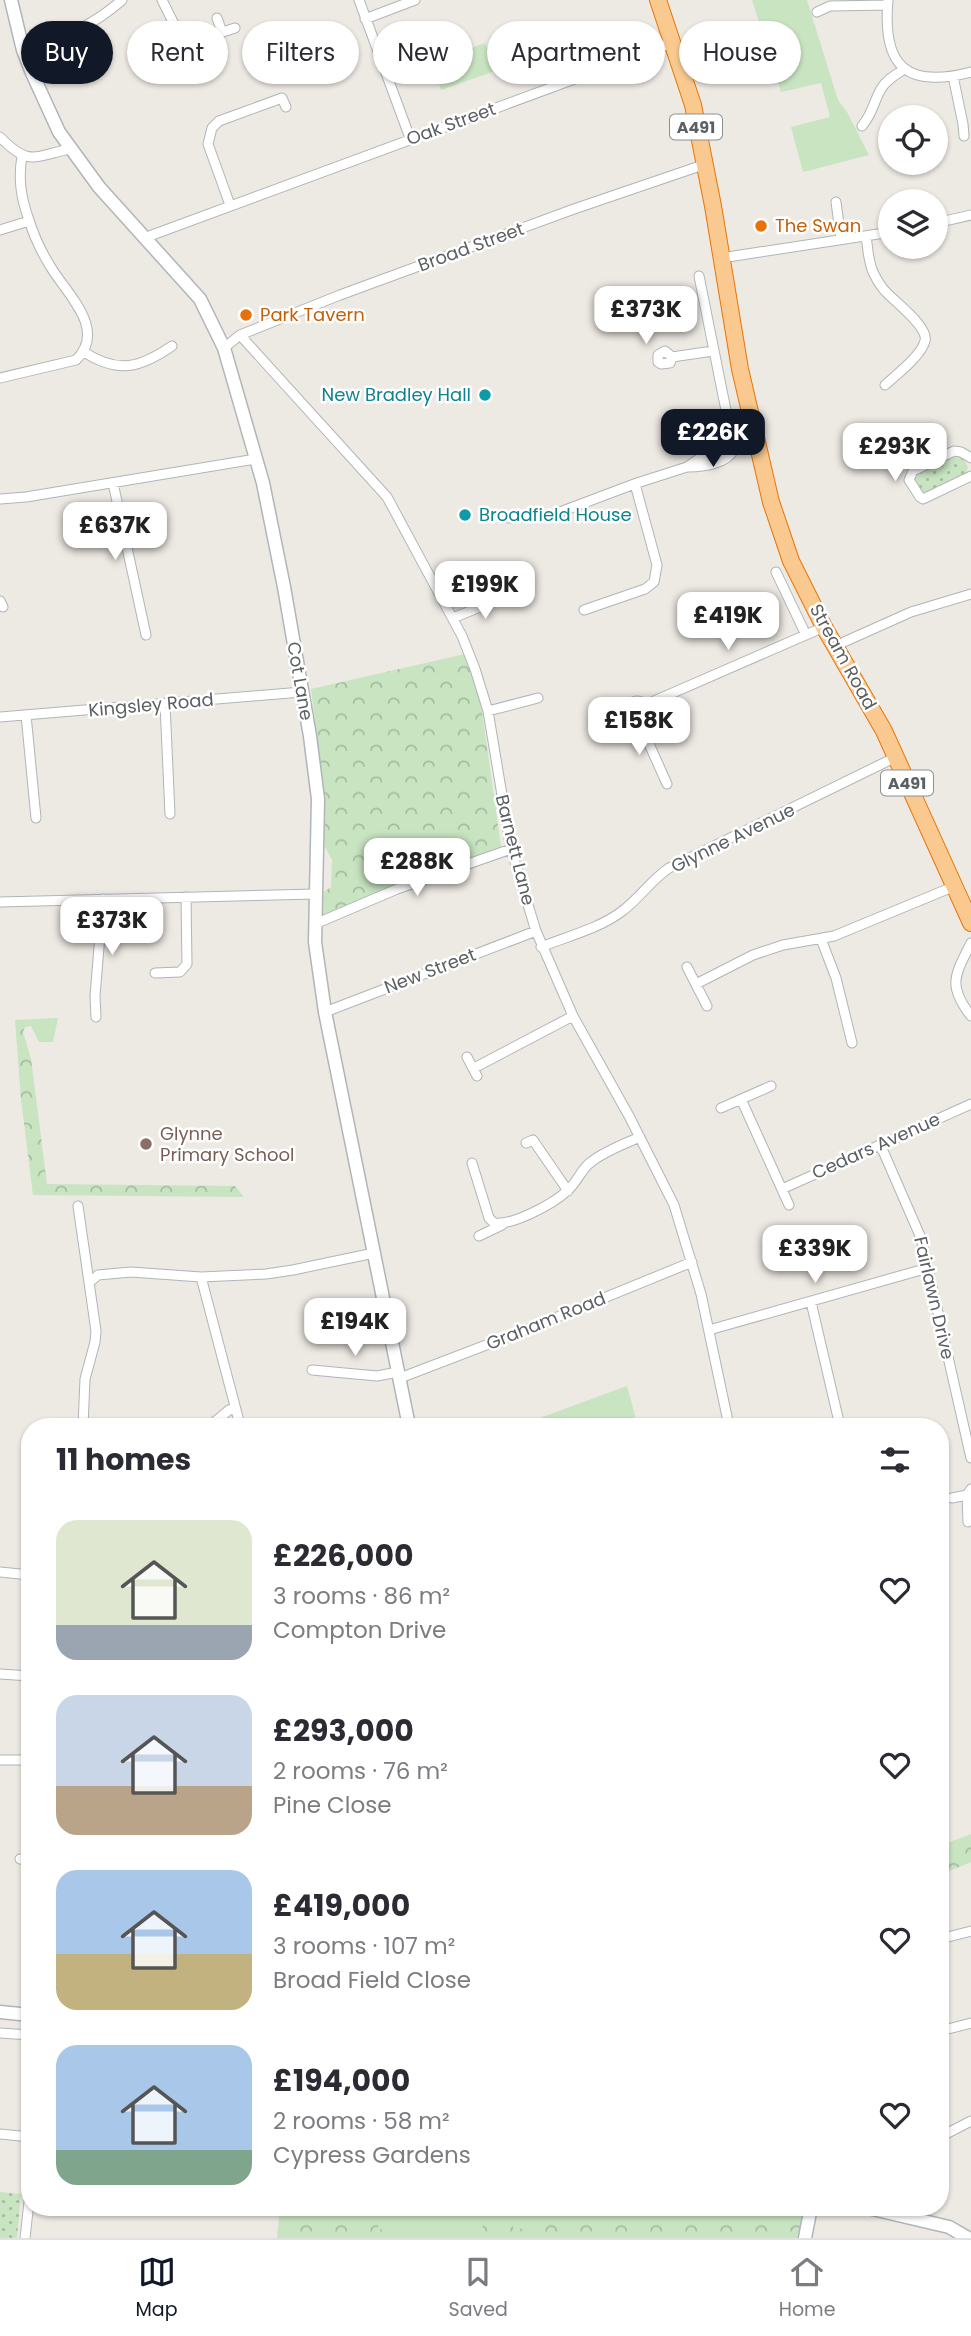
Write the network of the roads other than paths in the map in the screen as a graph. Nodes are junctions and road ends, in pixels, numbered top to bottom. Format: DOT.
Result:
graph roads {
  1 [pos="11,0"];
  2 [pos="122,0"];
  3 [pos="162,0"];
  4 [pos="359,0"];
  5 [pos="415,0"];
  6 [pos="659,0"];
  7 [pos="830,3"];
  8 [pos="887,3"];
  9 [pos="817,12"];
  10 [pos="217,18"];
  11 [pos="365,19"];
  12 [pos="97,21"];
  13 [pos="172,21"];
  14 [pos="218,21"];
  15 [pos="235,28"];
  16 [pos="228,30"];
  17 [pos="21,42"];
  18 [pos="672,43"];
  19 [pos="903,70"];
  20 [pos="971,72"];
  21 [pos="953,76"];
  22 [pos="38,84"];
  23 [pos="286,107"];
  24 [pos="967,123"];
  25 [pos="862,126"];
  26 [pos="964,136"];
  27 [pos="0,138"];
  28 [pos="410,138"];
  29 [pos="69,149"];
  30 [pos="22,156"];
  31 [pos="703,165"];
  32 [pos="836,202"];
  33 [pos="230,205"];
  34 [pos="971,215"];
  35 [pos="948,220"];
  36 [pos="29,221"];
  37 [pos="0,230"];
  38 [pos="878,234"];
  39 [pos="866,236"];
  40 [pos="144,238"];
  41 [pos="841,239"];
  42 [pos="722,258"];
  43 [pos="699,276"];
  44 [pos="240,335"];
  45 [pos="172,346"];
  46 [pos="224,348"];
  47 [pos="713,351"];
  48 [pos="84,352"];
  49 [pos="672,356"];
  50 [pos="0,378"];
  51 [pos="885,385"];
  52 [pos="757,443"];
  53 [pos="734,450"];
  54 [pos="971,457"];
  55 [pos="256,459"];
  56 [pos="971,476"];
  57 [pos="113,483"];
  58 [pos="635,484"];
  59 [pos="0,499"];
  60 [pos="509,518"];
  61 [pos="776,572"];
  62 [pos="971,594"];
  63 [pos="507,596"];
  64 [pos="584,610"];
  65 [pos="453,618"];
  66 [pos="824,627"];
  67 [pos="146,635"];
  68 [pos="806,635"];
  69 [pos="835,646"];
  70 [pos="302,692"];
  71 [pos="538,698"];
  72 [pos="165,705"];
  73 [pos="645,705"];
  74 [pos="488,711"];
  75 [pos="26,715"];
  76 [pos="0,717"];
  77 [pos="638,717"];
  78 [pos="896,757"];
  79 [pos="667,784"];
  80 [pos="170,814"];
  81 [pos="36,818"];
  82 [pos="511,849"];
  83 [pos="955,886"];
  84 [pos="316,894"];
  85 [pos="186,897"];
  86 [pos="103,899"];
  87 [pos="0,902"];
  88 [pos="971,923"];
  89 [pos="315,924"];
  90 [pos="536,931"];
  91 [pos="821,939"];
  92 [pos="971,943"];
  93 [pos="541,947"];
  94 [pos="687,967"];
  95 [pos="155,972"];
  96 [pos="696,984"];
  97 [pos="707,1006"];
  98 [pos="325,1012"];
  99 [pos="573,1016"];
  100 [pos="971,1016"];
  101 [pos="96,1017"];
  102 [pos="852,1043"];
  103 [pos="467,1057"];
  104 [pos="771,1086"];
  105 [pos="741,1099"];
  106 [pos="971,1104"];
  107 [pos="721,1108"];
  108 [pos="640,1137"];
  109 [pos="526,1143"];
  110 [pos="880,1144"];
  111 [pos="472,1163"];
  112 [pos="782,1189"];
  113 [pos="568,1191"];
  114 [pos="789,1205"];
  115 [pos="78,1206"];
  116 [pos="503,1224"];
  117 [pos="479,1236"];
  118 [pos="374,1253"];
  119 [pos="692,1262"];
  120 [pos="928,1268"];
  121 [pos="201,1277"];
  122 [pos="89,1283"];
  123 [pos="811,1301"];
  124 [pos="709,1330"];
  125 [pos="329,1361"];
  126 [pos="312,1370"];
  127 [pos="328,1372"];
  128 [pos="399,1375"];
  129 [pos="235,1408"];
  130 [pos="83,1418"];
  131 [pos="220,1418"];
  132 [pos="238,1418"];
  133 [pos="407,1418"];
  134 [pos="727,1418"];
  135 [pos="838,1418"];
  136 [pos="971,1458"];
  137 [pos="969,1492"];
  138 [pos="952,1498"];
  139 [pos="968,1522"];
  140 [pos="0,1572"];
  141 [pos="21,1575"];
  142 [pos="0,1674"];
  143 [pos="21,1675"];
  144 [pos="0,1760"];
  145 [pos="21,1760"];
  146 [pos="971,1931"];
  147 [pos="949,1937"];
  148 [pos="0,2012"];
  149 [pos="21,2014"];
  150 [pos="971,2023"];
  151 [pos="949,2029"];
  152 [pos="0,2033"];
  153 [pos="21,2034"];
  154 [pos="971,2121"];
  155 [pos="949,2132"];
  156 [pos="0,2134"];
  157 [pos="21,2136"];
  158 [pos="28,2216"];
  159 [pos="809,2216"];
  160 [pos="903,2216"];
  161 [pos="26,2238"];
  162 [pos="805,2238"];
  163 [pos="968,2238"];
  1 -- 17 [label="street, Cot Lane"];
  2 -- 12 [label="street"];
  3 -- 13 [label="street"];
  4 -- 11 [label="street"];
  5 -- 11 [label="street"];
  6 -- 18 [label="highway, A491"];
  7 -- 8 [label="street"];
  7 -- 9 [label="street"];
  8 -- 19 [label="street"];
  10 -- 14 [label="street"];
  11 -- 28 [label="street"];
  15 -- 16 [label="street"];
  18 -- 28 [label="street, Oak Street"];
  18 -- 31 [label="highway, A491"];
  19 -- 21 [label="street"];
  19 -- 25 [label="street"];
  20 -- 21 [label="street"];
  21 -- 24 [label="street"];
  22 -- 29 [label="street, Cot Lane"];
  23 -- 33 [label="street"];
  24 -- 26 [label="street"];
  27 -- 30 [label="street"];
  28 -- 33 [label="street, Oak Street"];
  29 -- 30 [label="street"];
  29 -- 40 [label="street, Cot Lane"];
  30 -- 36 [label="street"];
  31 -- 42 [label="highway, A491"];
  31 -- 44 [label="street, Broad Street"];
  32 -- 41 [label="street"];
  33 -- 40 [label="street, Oak Street"];
  34 -- 35 [label="street"];
  36 -- 37 [label="street"];
  36 -- 48 [label="street"];
  38 -- 39 [label="street"];
  39 -- 41 [label="street"];
  39 -- 51 [label="street"];
  40 -- 46 [label="street, Cot Lane"];
  41 -- 42 [label="street"];
  42 -- 52 [label="highway, Stream Road / A491"];
  43 -- 47 [label="street"];
  44 -- 46 [label="street"];
  44 -- 65 [label="street, Barnett Lane"];
  45 -- 48 [label="street"];
  46 -- 55 [label="street, Cot Lane"];
  47 -- 49 [label="street"];
  47 -- 53 [label="street"];
  48 -- 50 [label="street"];
  52 -- 53 [label="street"];
  52 -- 66 [label="highway, Stream Road / A491"];
  53 -- 58 [label="street"];
  54 -- 56 [label="street"];
  55 -- 57 [label="street"];
  55 -- 70 [label="street, Cot Lane"];
  57 -- 59 [label="street"];
  57 -- 67 [label="street"];
  58 -- 60 [label="street"];
  58 -- 64 [label="street"];
  61 -- 68 [label="street"];
  62 -- 69 [label="street"];
  63 -- 65 [label="street"];
  65 -- 74 [label="street, Barnett Lane"];
  66 -- 68 [label="street"];
  66 -- 69 [label="highway, Stream Road / A491"];
  68 -- 73 [label="street"];
  69 -- 78 [label="highway, Stream Road / A491"];
  70 -- 72 [label="street, Kingsley Road"];
  70 -- 84 [label="street, Cot Lane"];
  71 -- 74 [label="street"];
  72 -- 75 [label="street, Kingsley Road"];
  72 -- 80 [label="street"];
  73 -- 77 [label="street"];
  73 -- 77 [label="street"];
  74 -- 82 [label="street, Barnett Lane"];
  75 -- 76 [label="street, Kingsley Road"];
  75 -- 81 [label="street"];
  77 -- 79 [label="street"];
  78 -- 83 [label="highway, Stream Road / A491"];
  78 -- 93 [label="street, Glynne Avenue"];
  82 -- 89 [label="street"];
  82 -- 90 [label="street, Barnett Lane"];
  83 -- 88 [label="highway, Stream Road / A491"];
  83 -- 91 [label="street"];
  84 -- 85 [label="street"];
  84 -- 89 [label="street, Cot Lane"];
  85 -- 86 [label="street"];
  85 -- 95 [label="street"];
  86 -- 87 [label="street"];
  86 -- 101 [label="street"];
  89 -- 98 [label="street, Cot Lane"];
  90 -- 93 [label="street, Barnett Lane"];
  90 -- 98 [label="street, New Street"];
  91 -- 96 [label="street"];
  91 -- 102 [label="street"];
  92 -- 100 [label="street"];
  93 -- 99 [label="street, Barnett Lane"];
  94 -- 96 [label="street"];
  96 -- 97 [label="street"];
  98 -- 118 [label="street, Cot Lane"];
  99 -- 103 [label="street"];
  99 -- 108 [label="street, Barnett Lane"];
  104 -- 105 [label="street"];
  105 -- 107 [label="street"];
  105 -- 112 [label="street"];
  106 -- 110 [label="street, Cedars Avenue"];
  108 -- 113 [label="street"];
  108 -- 119 [label="street, Barnett Lane"];
  109 -- 113 [label="street"];
  110 -- 112 [label="street, Cedars Avenue"];
  110 -- 120 [label="street, Fairlawn Drive"];
  111 -- 116 [label="street"];
  112 -- 114 [label="street"];
  113 -- 116 [label="street"];
  115 -- 122 [label="street"];
  116 -- 117 [label="street"];
  118 -- 121 [label="street"];
  118 -- 128 [label="street, Cot Lane"];
  119 -- 124 [label="street, Barnett Lane"];
  119 -- 128 [label="street, Graham Road"];
  120 -- 123 [label="street"];
  120 -- 136 [label="street, Fairlawn Drive"];
  121 -- 122 [label="street"];
  121 -- 129 [label="street"];
  122 -- 130 [label="street"];
  123 -- 124 [label="street"];
  123 -- 135 [label="street"];
  124 -- 134 [label="street, Barnett Lane"];
  125 -- 127 [label="street"];
  126 -- 127 [label="street, Graham Road"];
  127 -- 128 [label="street, Graham Road"];
  128 -- 133 [label="street, Cot Lane"];
  129 -- 131 [label="street"];
  129 -- 132 [label="street"];
  137 -- 138 [label="street"];
  137 -- 139 [label="street"];
  140 -- 141 [label="street"];
  142 -- 143 [label="street"];
  144 -- 145 [label="street"];
  146 -- 147 [label="street"];
  148 -- 149 [label="street"];
  150 -- 151 [label="street"];
  152 -- 153 [label="street"];
  154 -- 155 [label="street"];
  156 -- 157 [label="street"];
  158 -- 161 [label="street"];
  159 -- 162 [label="street"];
  160 -- 163 [label="street"];
}
